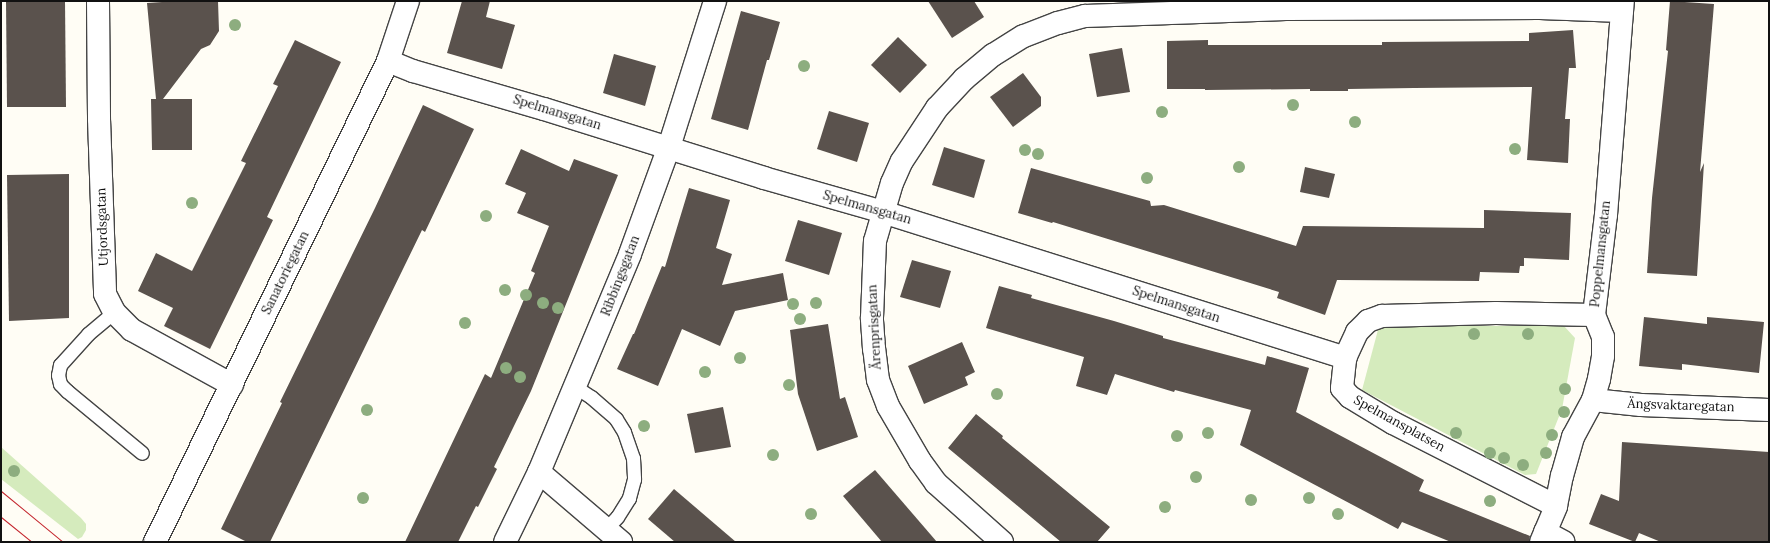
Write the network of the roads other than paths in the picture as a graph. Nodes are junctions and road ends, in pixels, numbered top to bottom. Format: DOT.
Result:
graph roads {
  1 [pos="98,1"];
  2 [pos="408,1"];
  3 [pos="715,1"];
  4 [pos="1291,5"];
  5 [pos="1216,6"];
  6 [pos="1623,6"];
  7 [pos="388,61"];
  8 [pos="669,147"];
  9 [pos="883,212"];
  10 [pos="114,312"];
  11 [pos="1594,316"];
  12 [pos="1345,358"];
  13 [pos="232,385"];
  14 [pos="574,386"];
  15 [pos="1593,400"];
  16 [pos="1769,410"];
  17 [pos="142,453"];
  18 [pos="539,472"];
  19 [pos="1556,506"];
  20 [pos="613,536"];
  21 [pos="1543,537"];
  22 [pos="156,542"];
  23 [pos="505,542"];
  24 [pos="1002,542"];
  25 [pos="1564,542"];
  1 -- 10 [label="street, Utjordsgatan"];
  2 -- 7 [label="street, Sanatoriegatan"];
  3 -- 8 [label="street, Ribbingsgatan"];
  4 -- 5 [label="street, Ärenprisgatan"];
  4 -- 6 [label="street, Ärenprisgatan"];
  5 -- 9 [label="street, Ärenprisgatan"];
  6 -- 11 [label="street, Poppelmansgatan"];
  7 -- 8 [label="street, Spelmansgatan"];
  7 -- 13 [label="street, Sanatoriegatan"];
  8 -- 9 [label="street, Spelmansgatan"];
  8 -- 14 [label="street, Ribbingsgatan"];
  9 -- 12 [label="street, Spelmansgatan"];
  9 -- 24 [label="street, Ärenprisgatan"];
  10 -- 13 [label="street, Utjordsgatan"];
  10 -- 17 [label="lane"];
  11 -- 12 [label="street, Spelmansplatsen"];
  11 -- 15 [label="street, Poppelmansgatan"];
  12 -- 19 [label="street, Spelmansplatsen"];
  13 -- 22 [label="street, Sanatoriegatan"];
  14 -- 18 [label="street, Ribbingsgatan"];
  14 -- 20 [label="lane"];
  15 -- 16 [label="street, Ängsvaktaregatan"];
  15 -- 19 [label="street, Poppelmansgatan"];
  18 -- 20 [label="street"];
  18 -- 23 [label="street, Ribbingsgatan"];
  19 -- 21 [label="street, Poppelmansgatan"];
  21 -- 25 [label="street"];
}
